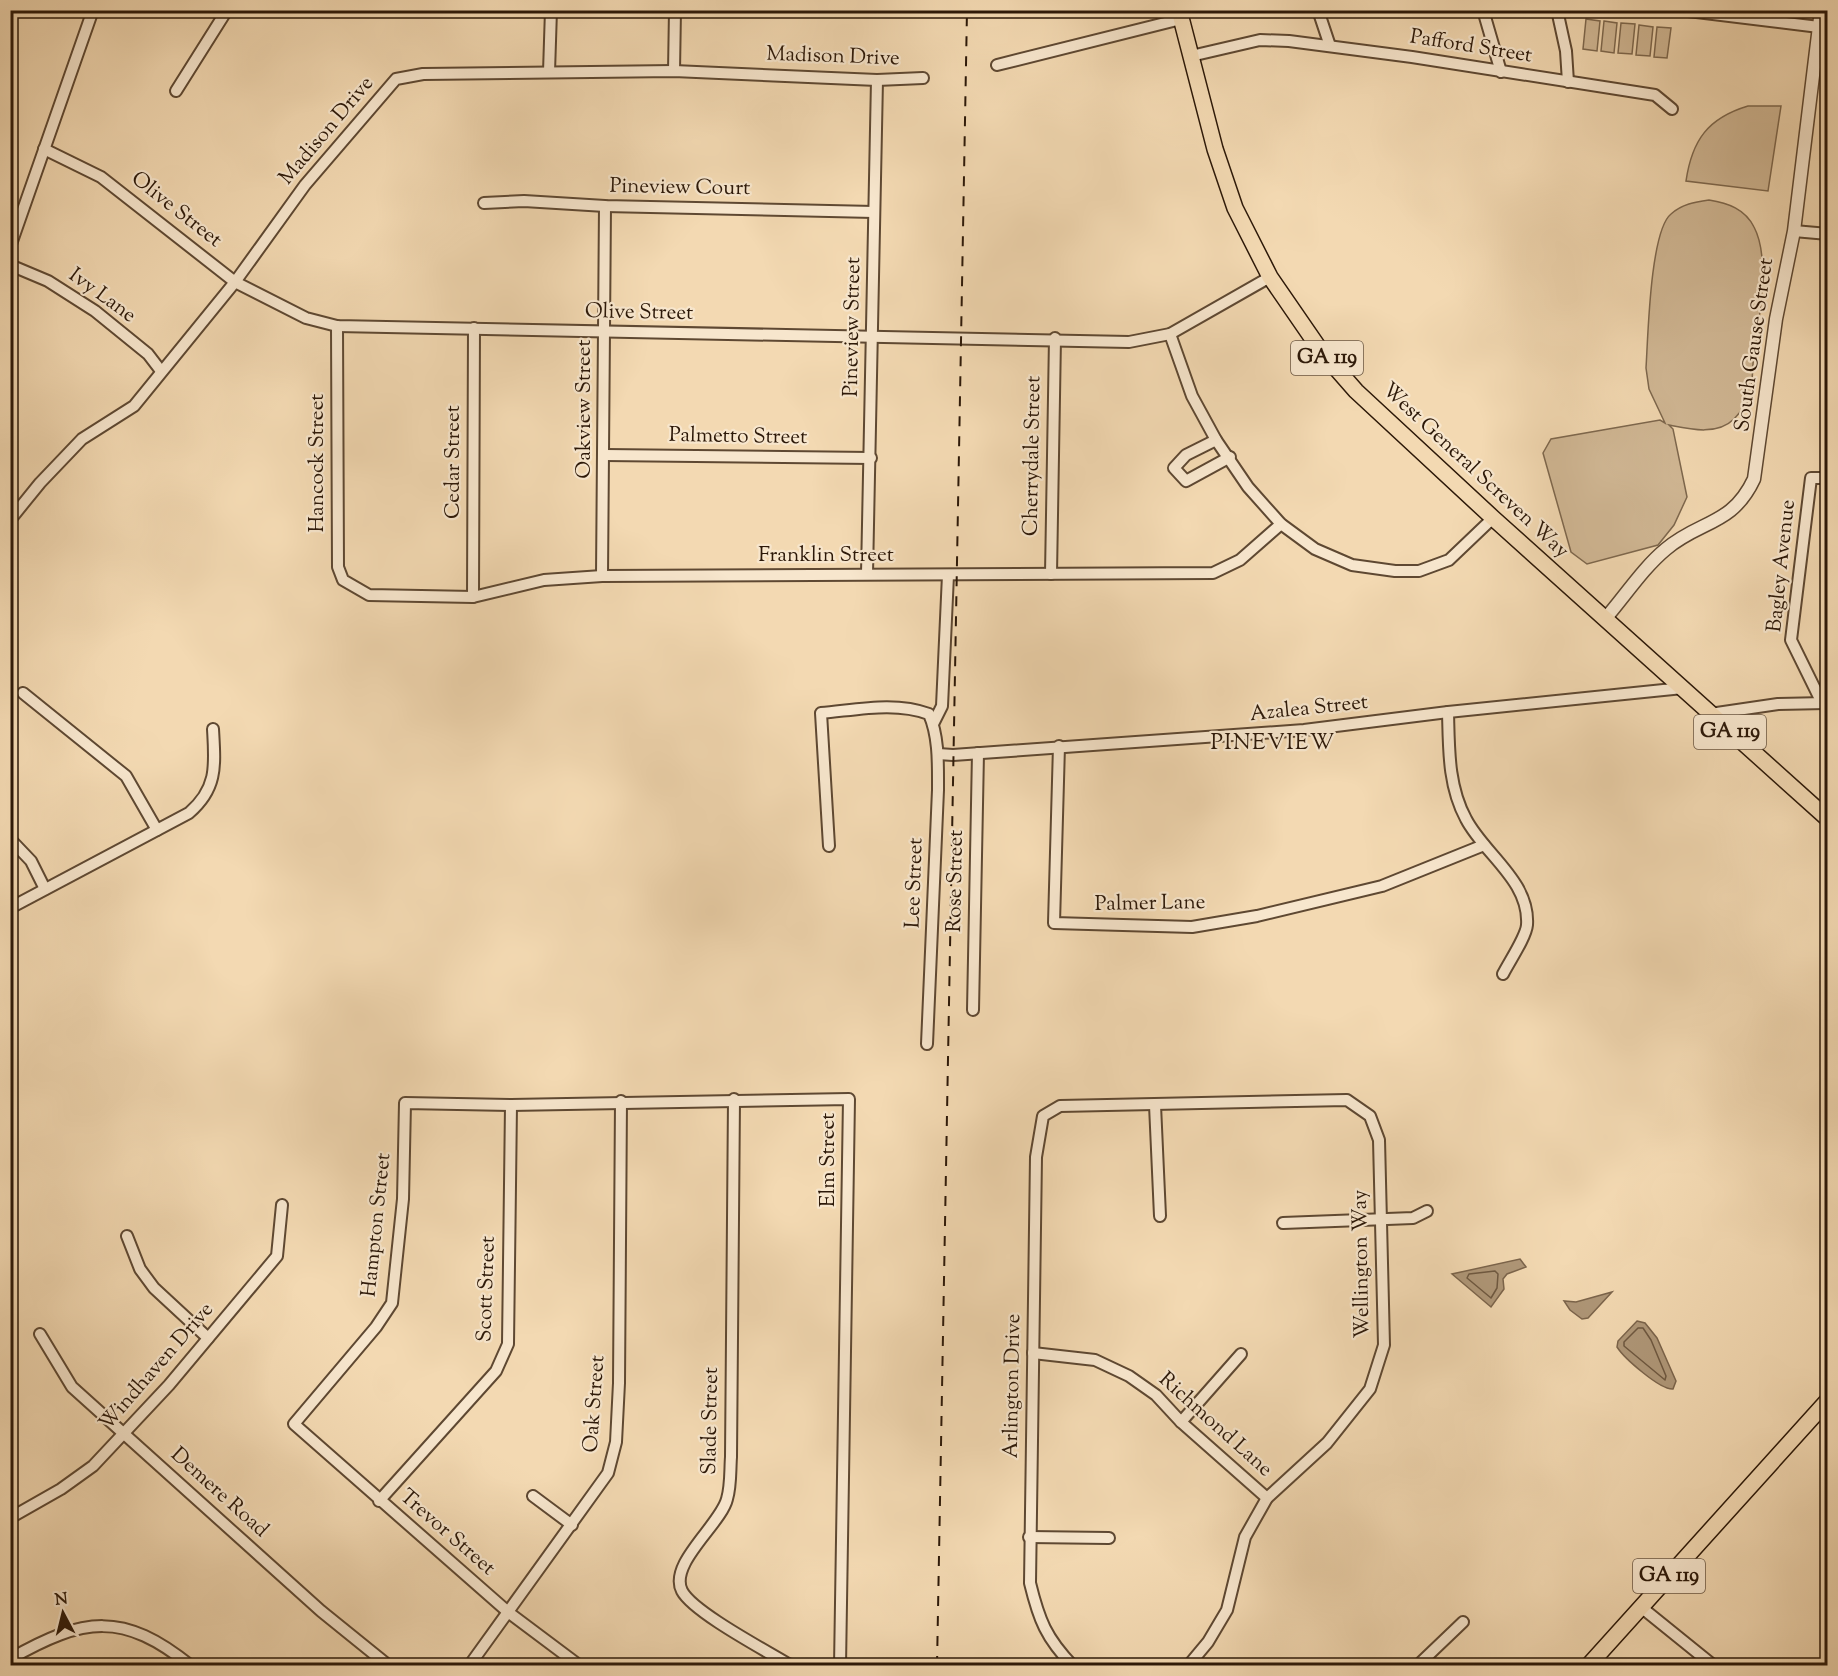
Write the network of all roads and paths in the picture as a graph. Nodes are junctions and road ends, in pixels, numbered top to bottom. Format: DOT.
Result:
graph roads {
  1 [pos="93,10"];
  2 [pos="227,10"];
  3 [pos="551,10"];
  4 [pos="675,10"];
  5 [pos="1318,10"];
  6 [pos="1483,10"];
  7 [pos="1557,10"];
  8 [pos="1680,10"];
  9 [pos="1821,10"];
  10 [pos="1180,15"];
  11 [pos="1819,27"];
  12 [pos="1330,46"];
  13 [pos="1191,56"];
  14 [pos="997,65"];
  15 [pos="674,71"];
  16 [pos="549,72"];
  17 [pos="1501,72"];
  18 [pos="923,78"];
  19 [pos="876,80"];
  20 [pos="1568,82"];
  21 [pos="176,92"];
  22 [pos="1672,109"];
  23 [pos="44,149"];
  24 [pos="484,203"];
  25 [pos="605,206"];
  26 [pos="874,212"];
  27 [pos="1794,231"];
  28 [pos="1827,234"];
  29 [pos="10,247"];
  30 [pos="10,265"];
  31 [pos="1270,277"];
  32 [pos="235,282"];
  33 [pos="338,326"];
  34 [pos="474,328"];
  35 [pos="604,332"];
  36 [pos="1170,334"];
  37 [pos="872,336"];
  38 [pos="1055,338"];
  39 [pos="161,371"];
  40 [pos="1216,440"];
  41 [pos="605,455"];
  42 [pos="1230,457"];
  43 [pos="871,458"];
  44 [pos="1827,478"];
  45 [pos="1493,518"];
  46 [pos="10,520"];
  47 [pos="1281,524"];
  48 [pos="867,574"];
  49 [pos="1051,574"];
  50 [pos="948,575"];
  51 [pos="602,576"];
  52 [pos="358,589"];
  53 [pos="473,597"];
  54 [pos="1605,619"];
  55 [pos="1683,688"];
  56 [pos="23,693"];
  57 [pos="1825,703"];
  58 [pos="1448,712"];
  59 [pos="1710,714"];
  60 [pos="933,724"];
  61 [pos="213,729"];
  62 [pos="1059,746"];
  63 [pos="978,753"];
  64 [pos="938,754"];
  65 [pos="1827,819"];
  66 [pos="157,830"];
  67 [pos="10,839"];
  68 [pos="829,846"];
  69 [pos="1484,846"];
  70 [pos="45,889"];
  71 [pos="10,908"];
  72 [pos="1503,974"];
  73 [pos="973,1010"];
  74 [pos="927,1044"];
  75 [pos="734,1099"];
  76 [pos="621,1101"];
  77 [pos="405,1103"];
  78 [pos="511,1105"];
  79 [pos="1155,1105"];
  80 [pos="1060,1106"];
  81 [pos="282,1205"];
  82 [pos="1428,1211"];
  83 [pos="1160,1216"];
  84 [pos="1382,1220"];
  85 [pos="1283,1222"];
  86 [pos="127,1236"];
  87 [pos="40,1334"];
  88 [pos="208,1338"];
  89 [pos="1033,1353"];
  90 [pos="1241,1354"];
  91 [pos="1827,1400"];
  92 [pos="1181,1422"];
  93 [pos="294,1424"];
  94 [pos="125,1433"];
  95 [pos="533,1496"];
  96 [pos="1267,1498"];
  97 [pos="379,1501"];
  98 [pos="10,1518"];
  99 [pos="572,1525"];
  100 [pos="1029,1537"];
  101 [pos="1109,1538"];
  102 [pos="1641,1607"];
  103 [pos="508,1612"];
  104 [pos="1463,1622"];
  105 [pos="10,1659"];
  106 [pos="191,1665"];
  107 [pos="389,1665"];
  108 [pos="470,1665"];
  109 [pos="580,1665"];
  110 [pos="797,1665"];
  111 [pos="840,1665"];
  112 [pos="1073,1665"];
  113 [pos="1188,1665"];
  114 [pos="1417,1665"];
  115 [pos="1588,1665"];
  116 [pos="1714,1665"];
  1 -- 23 [label="street"];
  2 -- 21 [label="street"];
  3 -- 16 [label="street"];
  4 -- 15 [label="street"];
  5 -- 12 [label="street"];
  6 -- 17 [label="street"];
  7 -- 20 [label="street, Pafford Street"];
  8 -- 11 [label="street"];
  9 -- 11 [label="street, South Gause Street"];
  10 -- 13 [label="main road, West General Screven Way / GA 119"];
  10 -- 14 [label="street"];
  11 -- 27 [label="street, South Gause Street"];
  12 -- 13 [label="street, Pafford Street"];
  12 -- 17 [label="street, Pafford Street"];
  13 -- 31 [label="main road, West General Screven Way / GA 119"];
  15 -- 16 [label="street, Madison Drive"];
  15 -- 19 [label="street, Madison Drive"];
  16 -- 32 [label="street, Madison Drive"];
  17 -- 20 [label="street, Pafford Street"];
  18 -- 19 [label="street, Madison Drive"];
  19 -- 26 [label="street, Pineview Street"];
  20 -- 22 [label="street, Pafford Street"];
  23 -- 29 [label="street"];
  23 -- 32 [label="street, Olive Street"];
  24 -- 25 [label="street, Pineview Court"];
  25 -- 26 [label="street, Pineview Court"];
  25 -- 35 [label="street, Oakview Street"];
  26 -- 37 [label="street, Pineview Street"];
  27 -- 28 [label="street"];
  27 -- 54 [label="street, South Gause Street"];
  30 -- 39 [label="street, Ivy Lane"];
  31 -- 36 [label="street, Olive Street"];
  31 -- 45 [label="main road, West General Screven Way / GA 119"];
  32 -- 33 [label="street, Olive Street"];
  32 -- 39 [label="street, Madison Drive"];
  33 -- 34 [label="street, Olive Street"];
  33 -- 52 [label="street, Hancock Street"];
  34 -- 35 [label="street, Olive Street"];
  34 -- 53 [label="street, Cedar Street"];
  35 -- 37 [label="street, Olive Street"];
  35 -- 41 [label="street, Oakview Street"];
  36 -- 38 [label="street, Olive Street"];
  36 -- 40 [label="street"];
  37 -- 38 [label="street, Olive Street"];
  37 -- 43 [label="street, Pineview Street"];
  38 -- 49 [label="street, Cherrydale Street"];
  39 -- 46 [label="street, Madison Drive"];
  40 -- 42 [label="street"];
  40 -- 42 [label="street"];
  41 -- 43 [label="street, Palmetto Street"];
  41 -- 51 [label="street, Oakview Street"];
  42 -- 47 [label="street"];
  43 -- 48 [label="street, Pineview Street"];
  44 -- 57 [label="street, Bagley Avenue"];
  45 -- 47 [label="street"];
  45 -- 54 [label="main road, West General Screven Way / GA 119"];
  47 -- 49 [label="street, Franklin Street"];
  48 -- 50 [label="street, Franklin Street"];
  48 -- 51 [label="street, Franklin Street"];
  49 -- 50 [label="street, Franklin Street"];
  50 -- 60 [label="street, Lee Street"];
  51 -- 53 [label="street, Franklin Street"];
  52 -- 53 [label="street, Franklin Street"];
  54 -- 55 [label="main road, West General Screven Way / GA 119"];
  55 -- 58 [label="street, Azalea Street"];
  55 -- 59 [label="main road, West General Screven Way / GA 119"];
  56 -- 66 [label="street"];
  57 -- 59 [label="street"];
  58 -- 62 [label="street, Azalea Street"];
  58 -- 69 [label="street"];
  59 -- 65 [label="main road, West General Screven Way / GA 119"];
  60 -- 64 [label="street, Lee Street"];
  60 -- 68 [label="street"];
  61 -- 66 [label="street"];
  62 -- 63 [label="street, Azalea Street"];
  62 -- 69 [label="street, Palmer Lane"];
  63 -- 64 [label="street, Azalea Street"];
  63 -- 73 [label="street, Rose Street"];
  64 -- 74 [label="street, Lee Street"];
  66 -- 70 [label="street"];
  67 -- 70 [label="street"];
  69 -- 72 [label="street"];
  70 -- 71 [label="street"];
  75 -- 76 [label="street, Elm Street"];
  75 -- 110 [label="street, Slade Street"];
  75 -- 111 [label="street, Elm Street"];
  76 -- 78 [label="street, Elm Street"];
  76 -- 99 [label="street, Oak Street"];
  77 -- 78 [label="street, Elm Street"];
  77 -- 93 [label="street, Hampton Street"];
  78 -- 97 [label="street, Scott Street"];
  79 -- 80 [label="street, Wellington Way"];
  79 -- 83 [label="street"];
  79 -- 84 [label="street, Wellington Way"];
  80 -- 89 [label="street, Arlington Drive"];
  81 -- 88 [label="street, Windhaven Drive"];
  82 -- 84 [label="street"];
  84 -- 85 [label="street"];
  84 -- 96 [label="street, Wellington Way"];
  86 -- 88 [label="street"];
  87 -- 94 [label="street, Demere Road"];
  88 -- 94 [label="street, Windhaven Drive"];
  89 -- 92 [label="street, Richmond Lane"];
  89 -- 100 [label="street, Arlington Drive"];
  90 -- 92 [label="street"];
  91 -- 102 [label="main road, GA 119"];
  92 -- 96 [label="street, Richmond Lane"];
  93 -- 97 [label="street, Trevor Street"];
  94 -- 98 [label="street, Windhaven Drive"];
  94 -- 107 [label="street, Demere Road"];
  95 -- 99 [label="street"];
  96 -- 113 [label="street, Wellington Way"];
  97 -- 103 [label="street, Trevor Street"];
  99 -- 103 [label="street, Oak Street"];
  100 -- 101 [label="street"];
  100 -- 112 [label="street, Arlington Drive"];
  102 -- 115 [label="main road, GA 119"];
  102 -- 116 [label="street"];
  103 -- 108 [label="street, Oak Street"];
  103 -- 109 [label="street, Trevor Street"];
  104 -- 114 [label="street"];
  105 -- 106 [label="street"];
}
